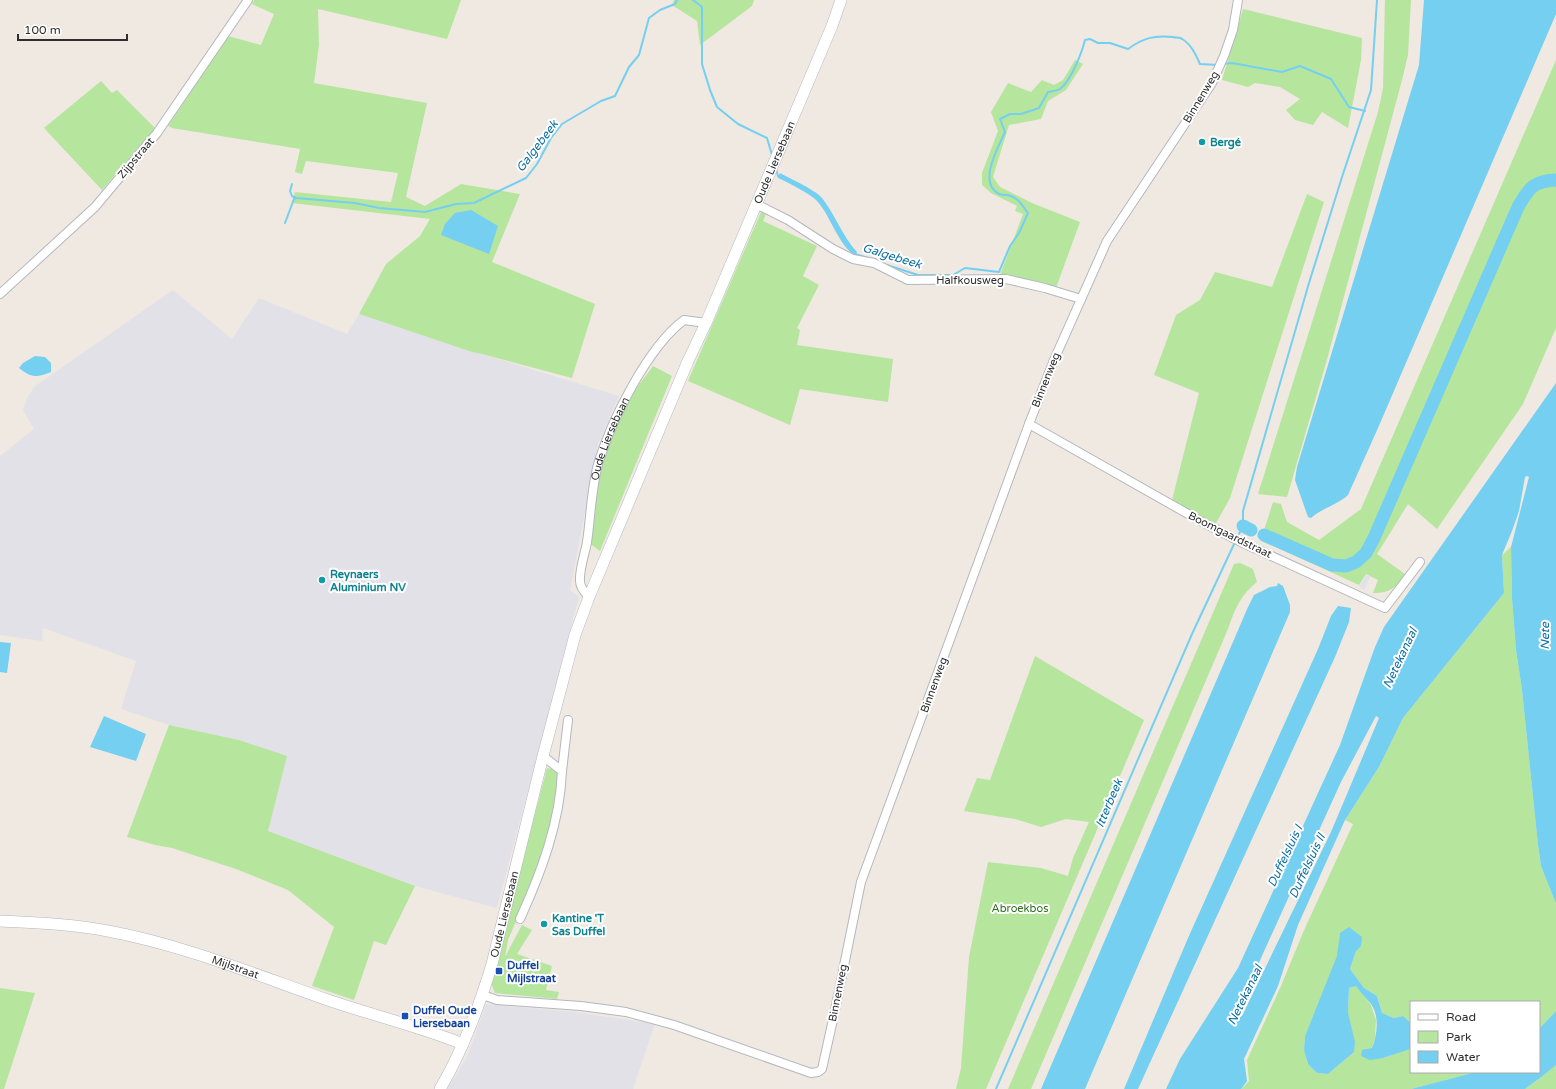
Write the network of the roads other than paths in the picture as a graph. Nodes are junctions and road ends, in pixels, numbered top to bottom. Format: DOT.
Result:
graph roads {
  1 [pos="248,0"];
  2 [pos="840,0"];
  3 [pos="1238,0"];
  4 [pos="756,204"];
  5 [pos="0,294"];
  6 [pos="1081,299"];
  7 [pos="706,323"];
  8 [pos="1029,424"];
  9 [pos="1420,562"];
  10 [pos="589,597"];
  11 [pos="568,720"];
  12 [pos="543,756"];
  13 [pos="562,771"];
  14 [pos="520,919"];
  15 [pos="0,921"];
  16 [pos="482,995"];
  17 [pos="463,1044"];
  18 [pos="440,1089"];
  1 -- 5 [label="street, Zijpstraat"];
  2 -- 4 [label="main road, Oude Liersebaan"];
  3 -- 6 [label="street, Binnenweg"];
  4 -- 6 [label="street, Halfkousweg"];
  4 -- 7 [label="main road, Oude Liersebaan"];
  6 -- 8 [label="street, Binnenweg"];
  7 -- 10 [label="main road, Oude Liersebaan"];
  7 -- 10 [label="street, Oude Liersebaan"];
  8 -- 9 [label="street, Boomgaardstraat"];
  8 -- 16 [label="street, Binnenweg"];
  10 -- 12 [label="main road, Oude Liersebaan"];
  11 -- 13 [label="street, Oude Liersebaan"];
  12 -- 13 [label="street"];
  12 -- 16 [label="main road, Oude Liersebaan"];
  13 -- 14 [label="street, Oude Liersebaan"];
  15 -- 17 [label="main road, Mijlstraat"];
  16 -- 17 [label="main road, Oude Liersebaan"];
  17 -- 18 [label="main road, Oude Liersebaan"];
}
